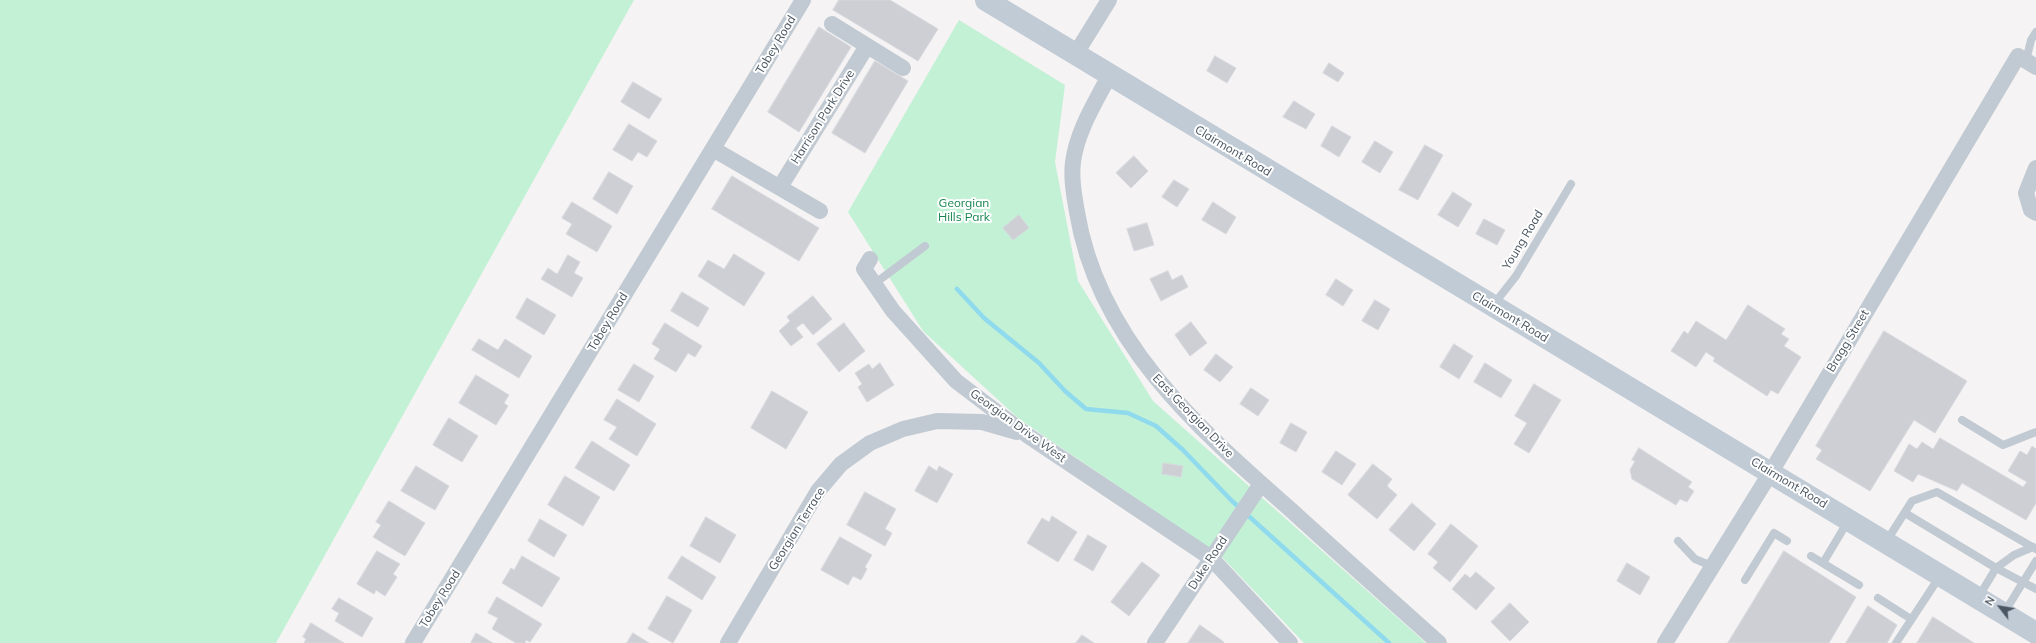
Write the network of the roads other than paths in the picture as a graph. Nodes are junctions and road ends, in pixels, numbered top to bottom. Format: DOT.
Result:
graph roads {
  1 [pos="803,0"];
  2 [pos="986,0"];
  3 [pos="1109,0"];
  4 [pos="832,24"];
  5 [pos="2036,32"];
  6 [pos="867,46"];
  7 [pos="1075,55"];
  8 [pos="2031,64"];
  9 [pos="903,68"];
  10 [pos="1109,76"];
  11 [pos="713,149"];
  12 [pos="2036,168"];
  13 [pos="1571,184"];
  14 [pos="780,187"];
  15 [pos="820,211"];
  16 [pos="2036,213"];
  17 [pos="925,246"];
  18 [pos="870,259"];
  19 [pos="874,284"];
  20 [pos="1492,306"];
  21 [pos="1962,420"];
  22 [pos="2036,432"];
  23 [pos="1027,435"];
  24 [pos="1771,472"];
  25 [pos="1261,484"];
  26 [pos="1904,513"];
  27 [pos="1849,520"];
  28 [pos="1678,541"];
  29 [pos="1787,541"];
  30 [pos="1886,542"];
  31 [pos="2034,548"];
  32 [pos="1811,556"];
  33 [pos="1211,558"];
  34 [pos="2036,561"];
  35 [pos="1823,563"];
  36 [pos="1712,566"];
  37 [pos="1996,568"];
  38 [pos="1940,575"];
  39 [pos="1745,580"];
  40 [pos="2024,582"];
  41 [pos="1859,585"];
  42 [pos="2036,589"];
  43 [pos="1878,598"];
  44 [pos="1978,598"];
  45 [pos="2004,614"];
  46 [pos="1911,619"];
  47 [pos="2036,633"];
  48 [pos="413,643"];
  49 [pos="728,643"];
  50 [pos="1155,643"];
  51 [pos="1290,643"];
  52 [pos="1439,643"];
  53 [pos="1665,643"];
  54 [pos="1896,643"];
  1 -- 11 [label="street, Tobey Road"];
  2 -- 7 [label="main road, Clairmont Road"];
  3 -- 7 [label="street"];
  4 -- 6 [label="street"];
  5 -- 8 [label="lane"];
  6 -- 9 [label="street"];
  6 -- 14 [label="street, Harrison Park Drive"];
  7 -- 10 [label="main road, Clairmont Road"];
  8 -- 24 [label="street, Bragg Street"];
  10 -- 20 [label="main road, Clairmont Road"];
  10 -- 25 [label="street, East Georgian Drive"];
  11 -- 14 [label="street"];
  11 -- 48 [label="street, Tobey Road"];
  12 -- 16 [label="street"];
  13 -- 20 [label="lane, Young Road"];
  14 -- 15 [label="street"];
  17 -- 19 [label="lane"];
  18 -- 19 [label="street, Georgian Drive West"];
  19 -- 23 [label="street, Georgian Drive West"];
  20 -- 24 [label="main road, Clairmont Road"];
  21 -- 22 [label="lane"];
  23 -- 33 [label="street, Georgian Drive West"];
  23 -- 49 [label="street, Georgian Terrace"];
  24 -- 27 [label="main road, Clairmont Road"];
  24 -- 36 [label="street, Bragg Street"];
  25 -- 33 [label="street, Duke Road"];
  25 -- 52 [label="street, East Georgian Drive"];
  26 -- 30 [label="lane"];
  26 -- 31 [label="lane"];
  26 -- 37 [label="lane"];
  27 -- 30 [label="main road, Clairmont Road"];
  27 -- 35 [label="lane"];
  28 -- 36 [label="lane"];
  29 -- 39 [label="lane"];
  30 -- 38 [label="main road, Clairmont Road"];
  31 -- 37 [label="lane"];
  32 -- 35 [label="lane"];
  33 -- 50 [label="street, Duke Road"];
  33 -- 51 [label="street, Georgian Drive West"];
  34 -- 40 [label="lane"];
  35 -- 41 [label="lane"];
  36 -- 53 [label="street, Bragg Street"];
  37 -- 40 [label="lane"];
  37 -- 44 [label="lane"];
  38 -- 44 [label="main road, Clairmont Road"];
  38 -- 46 [label="lane"];
  40 -- 42 [label="lane"];
  40 -- 45 [label="lane"];
  43 -- 46 [label="lane"];
  44 -- 45 [label="main road, Clairmont Road"];
  45 -- 47 [label="main road, Clairmont Road"];
  46 -- 54 [label="lane"];
}
